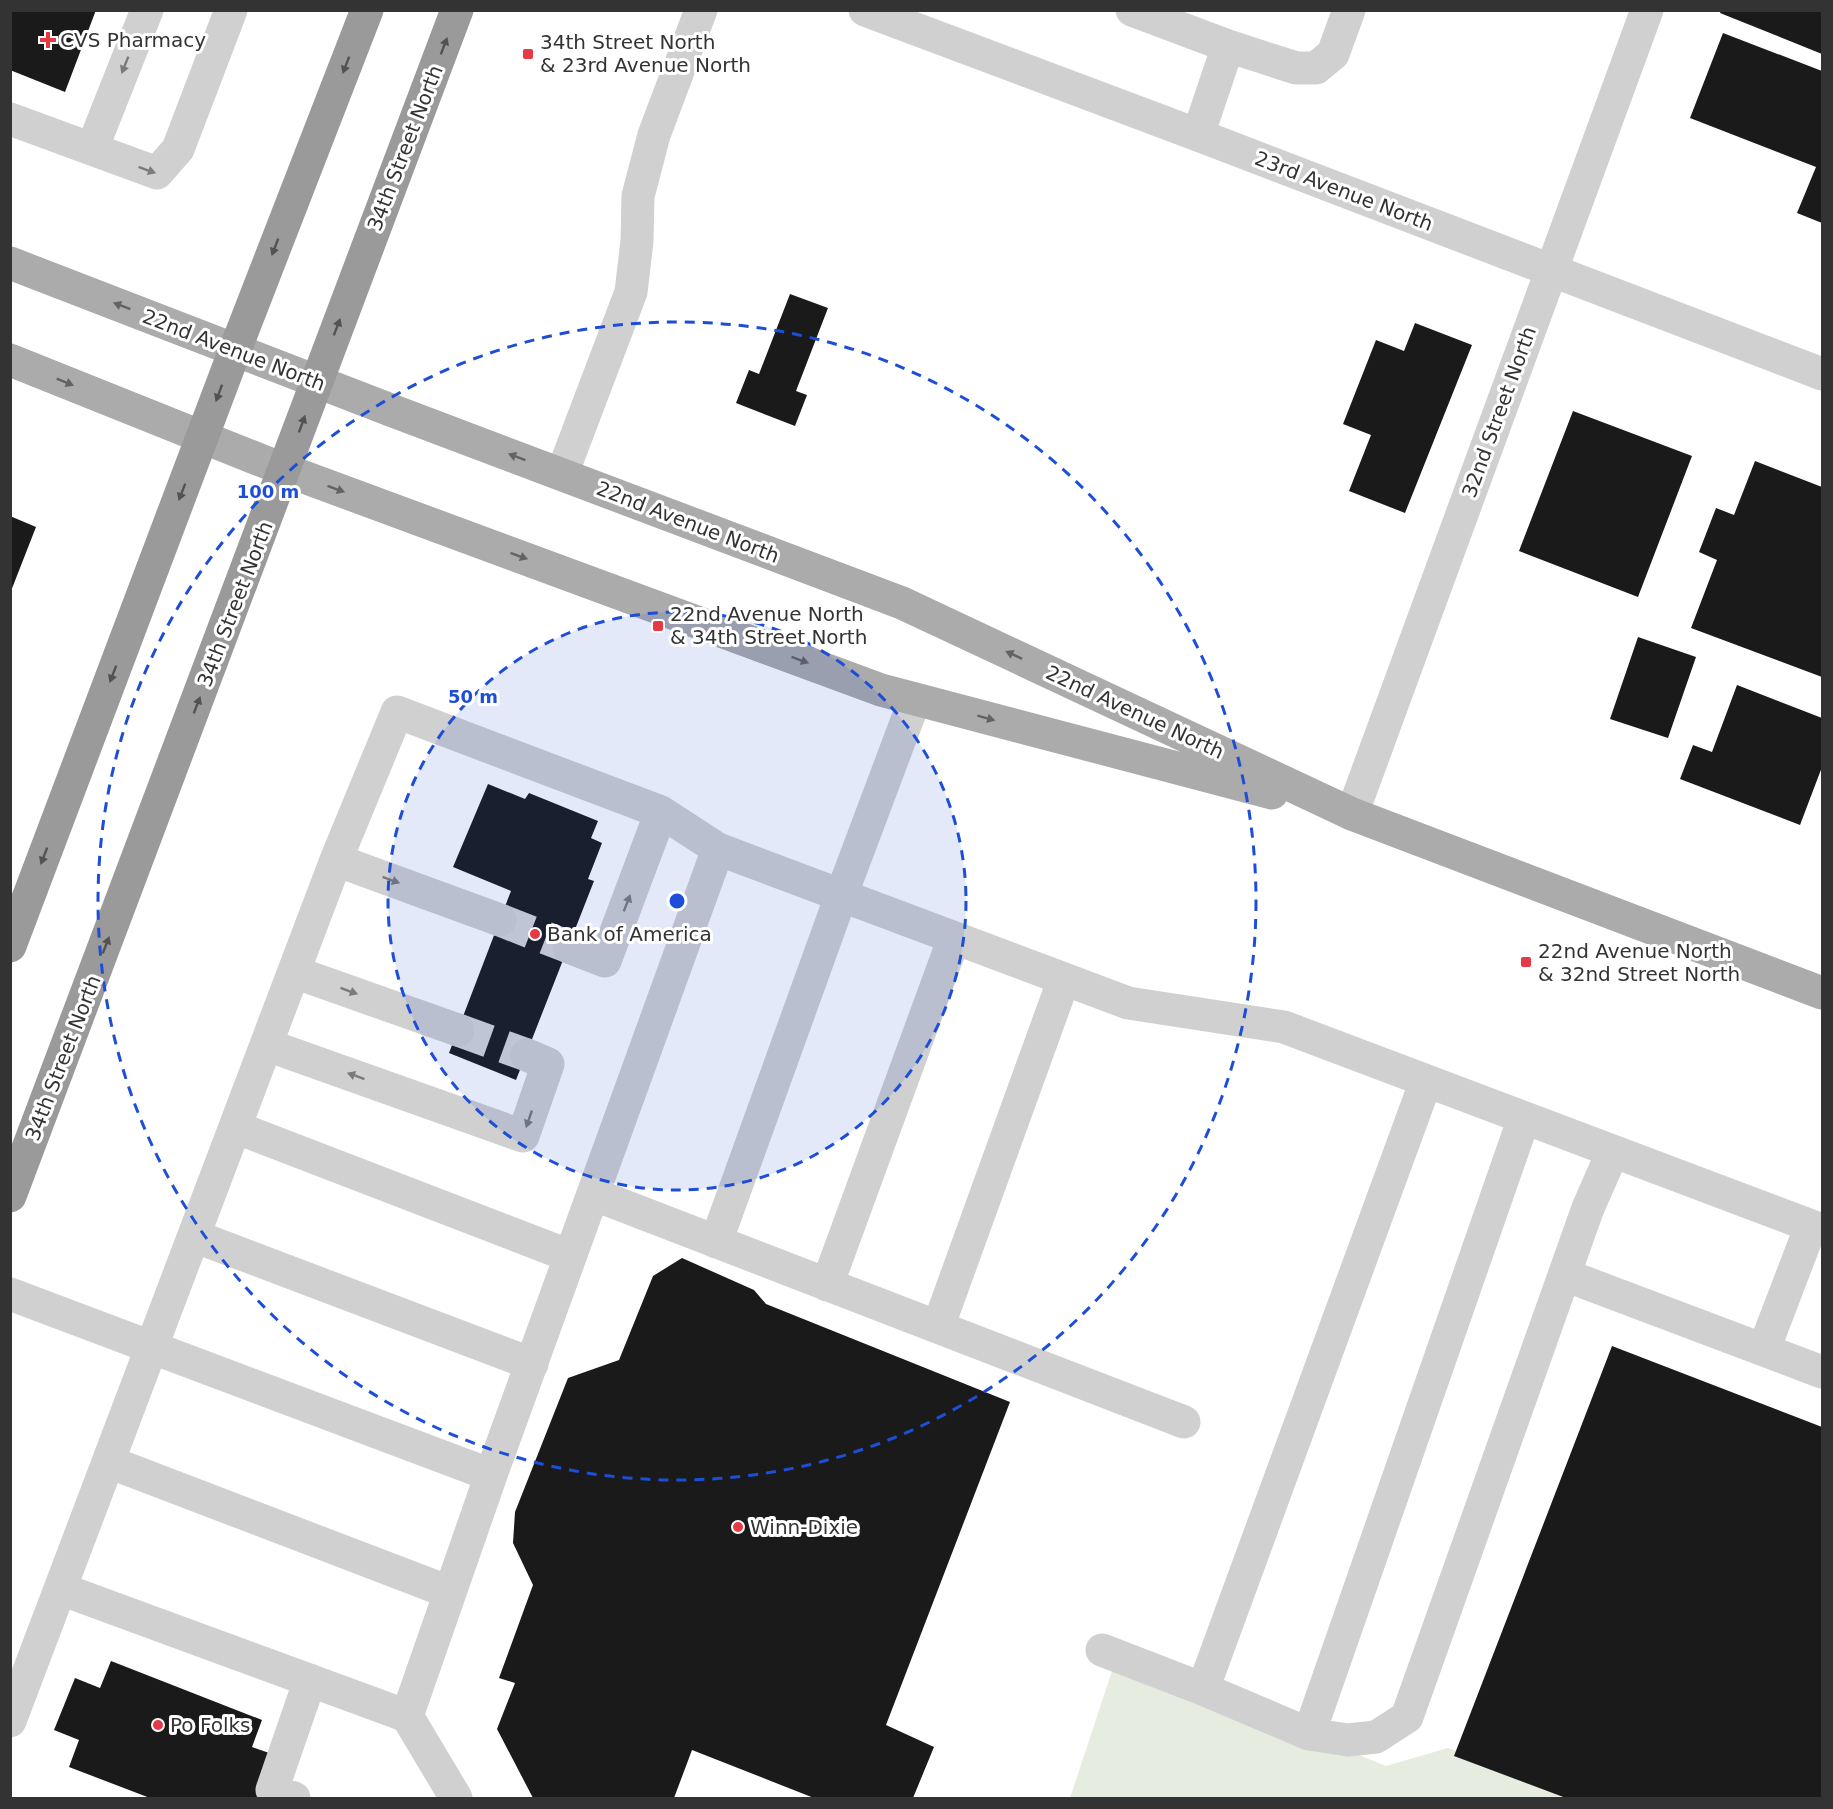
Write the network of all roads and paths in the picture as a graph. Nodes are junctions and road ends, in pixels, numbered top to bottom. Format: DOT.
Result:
graph roads {
  1 [pos="147,10"];
  2 [pos="231,10"];
  3 [pos="367,10"];
  4 [pos="457,10"];
  5 [pos="701,10"];
  6 [pos="865,10"];
  7 [pos="1348,10"];
  8 [pos="1647,10"];
  9 [pos="1142,12"];
  10 [pos="1228,46"];
  11 [pos="10,118"];
  12 [pos="1198,135"];
  13 [pos="92,149"];
  14 [pos="10,263"];
  15 [pos="1550,271"];
  16 [pos="235,350"];
  17 [pos="10,360"];
  18 [pos="1822,374"];
  19 [pos="317,382"];
  20 [pos="203,437"];
  21 [pos="285,470"];
  22 [pos="562,474"];
  23 [pos="915,699"];
  24 [pos="661,812"];
  25 [pos="1352,814"];
  26 [pos="718,849"];
  27 [pos="336,860"];
  28 [pos="841,896"];
  29 [pos="500,920"];
  30 [pos="954,938"];
  31 [pos="10,946"];
  32 [pos="569,947"];
  33 [pos="294,972"];
  34 [pos="1064,980"];
  35 [pos="1822,993"];
  36 [pos="458,1030"];
  37 [pos="267,1045"];
  38 [pos="526,1055"];
  39 [pos="1426,1081"];
  40 [pos="1524,1118"];
  41 [pos="235,1127"];
  42 [pos="1613,1151"];
  43 [pos="593,1194"];
  44 [pos="10,1196"];
  45 [pos="1817,1228"];
  46 [pos="194,1236"];
  47 [pos="716,1242"];
  48 [pos="570,1256"];
  49 [pos="1565,1275"];
  50 [pos="827,1285"];
  51 [pos="10,1294"];
  52 [pos="938,1327"];
  53 [pos="152,1347"];
  54 [pos="1764,1349"];
  55 [pos="532,1364"];
  56 [pos="1822,1372"];
  57 [pos="1184,1422"];
  58 [pos="109,1462"];
  59 [pos="491,1475"];
  60 [pos="60,1589"];
  61 [pos="449,1592"];
  62 [pos="1102,1650"];
  63 [pos="310,1680"];
  64 [pos="1203,1689"];
  65 [pos="407,1716"];
  66 [pos="10,1721"];
  67 [pos="1309,1734"];
  68 [pos="294,1798"];
  69 [pos="456,1798"];
  1 -- 13 [label="street, one-way"];
  13 -- 2 [label="street, one-way"];
  3 -- 16 [label="highway, one-way"];
  19 -- 4 [label="highway, 34th Street North, one-way"];
  5 -- 22 [label="street"];
  6 -- 12 [label="street, 23rd Avenue North"];
  7 -- 10 [label="street"];
  8 -- 15 [label="street, 32nd Street North"];
  9 -- 10 [label="street"];
  10 -- 12 [label="street"];
  11 -- 13 [label="street"];
  12 -- 15 [label="street, 23rd Avenue North"];
  16 -- 14 [label="main road, 22nd Avenue North, one-way"];
  15 -- 18 [label="street, 23rd Avenue North"];
  15 -- 25 [label="street, 32nd Street North"];
  16 -- 19 [label="main road, 22nd Avenue North"];
  16 -- 20 [label="highway, one-way"];
  17 -- 20 [label="main road, 22nd Avenue North, one-way"];
  21 -- 19 [label="highway, 34th Street North, one-way"];
  22 -- 19 [label="main road, 22nd Avenue North, one-way"];
  20 -- 21 [label="main road, 22nd Avenue North"];
  20 -- 31 [label="highway, one-way"];
  21 -- 23 [label="main road, 22nd Avenue North, one-way"];
  44 -- 21 [label="highway, 34th Street North, one-way"];
  25 -- 22 [label="main road, 22nd Avenue North, one-way"];
  23 -- 25 [label="main road, 22nd Avenue North, one-way"];
  23 -- 28 [label="street"];
  24 -- 26 [label="street"];
  24 -- 27 [label="street"];
  32 -- 24 [label="street, one-way"];
  25 -- 35 [label="main road, 22nd Avenue North"];
  26 -- 28 [label="street"];
  26 -- 43 [label="street"];
  27 -- 29 [label="street, one-way"];
  27 -- 33 [label="street"];
  28 -- 30 [label="street"];
  28 -- 47 [label="street"];
  30 -- 34 [label="street"];
  30 -- 50 [label="street"];
  33 -- 36 [label="street, one-way"];
  33 -- 37 [label="street"];
  34 -- 39 [label="street"];
  34 -- 52 [label="street"];
  38 -- 37 [label="street, one-way"];
  37 -- 41 [label="street"];
  39 -- 40 [label="street"];
  39 -- 64 [label="street"];
  40 -- 42 [label="street"];
  40 -- 67 [label="street"];
  41 -- 46 [label="street"];
  41 -- 48 [label="street"];
  42 -- 45 [label="street"];
  42 -- 49 [label="street"];
  43 -- 47 [label="street"];
  43 -- 48 [label="street"];
  45 -- 54 [label="street"];
  46 -- 53 [label="street"];
  46 -- 55 [label="street"];
  47 -- 50 [label="street"];
  48 -- 55 [label="street"];
  49 -- 54 [label="street"];
  49 -- 67 [label="street"];
  50 -- 52 [label="street"];
  51 -- 53 [label="street"];
  52 -- 57 [label="street"];
  53 -- 58 [label="street"];
  53 -- 59 [label="street"];
  54 -- 56 [label="street"];
  55 -- 59 [label="street"];
  58 -- 60 [label="street"];
  58 -- 61 [label="street"];
  59 -- 61 [label="street"];
  60 -- 63 [label="street"];
  60 -- 66 [label="street"];
  61 -- 65 [label="street"];
  62 -- 64 [label="street"];
  63 -- 65 [label="street"];
  63 -- 68 [label="street"];
  64 -- 67 [label="street"];
  65 -- 69 [label="street"];
}
